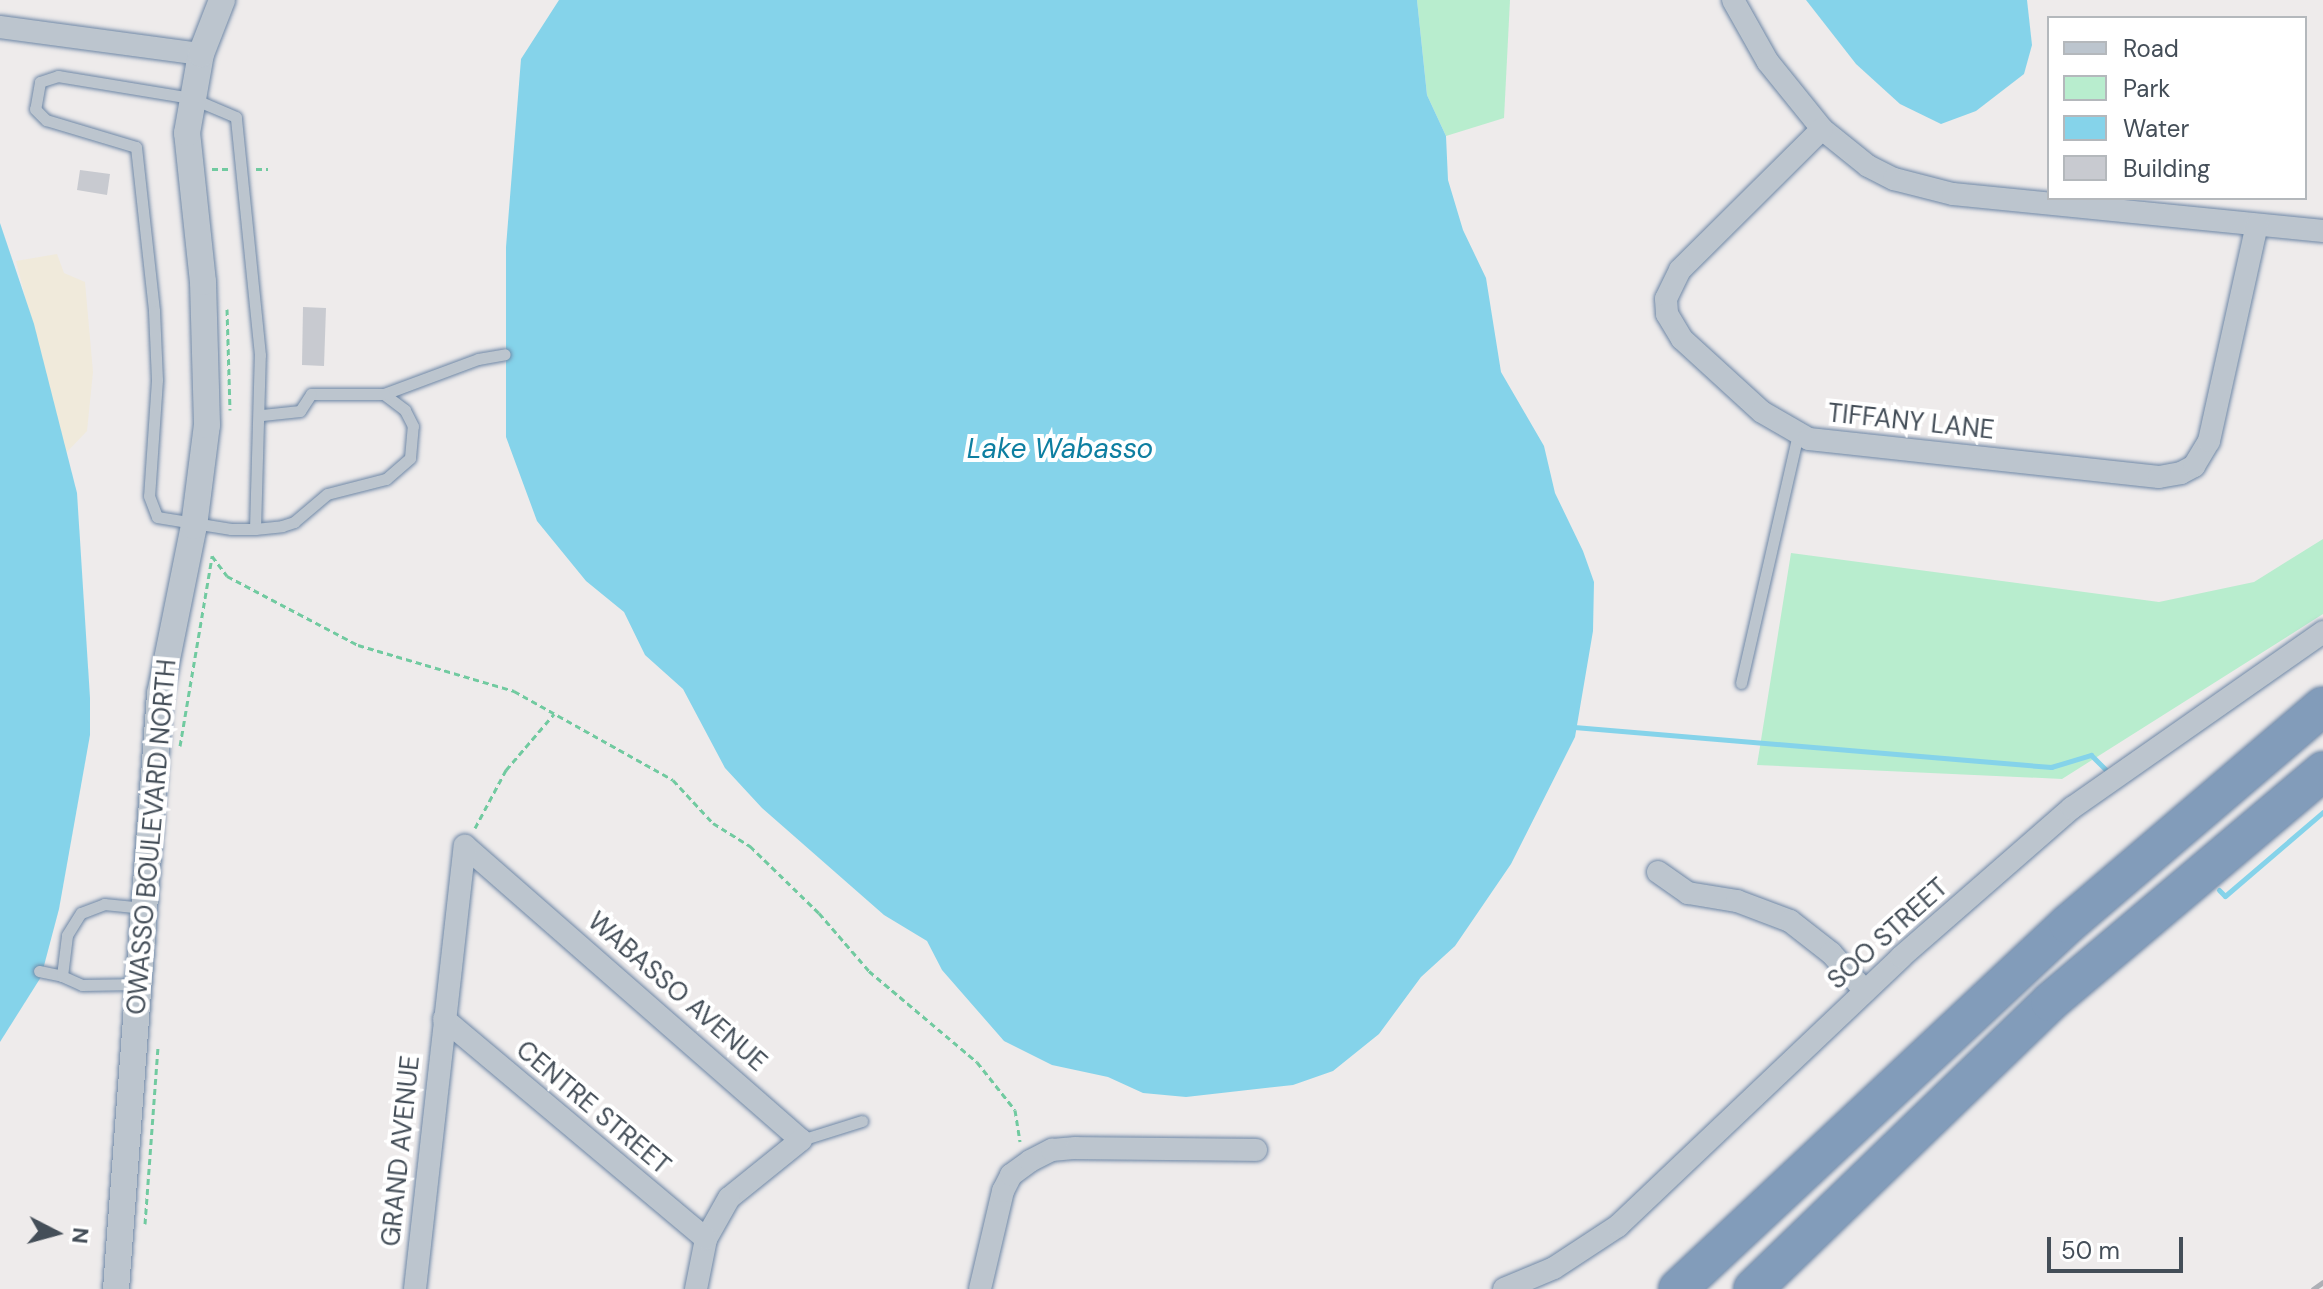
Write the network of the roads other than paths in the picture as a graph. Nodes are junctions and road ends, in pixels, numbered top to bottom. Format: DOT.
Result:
graph roads {
  1 [pos="222,0"];
  2 [pos="1733,0"];
  3 [pos="0,27"];
  4 [pos="201,54"];
  5 [pos="191,98"];
  6 [pos="1822,129"];
  7 [pos="2047,198"];
  8 [pos="2074,200"];
  9 [pos="2170,207"];
  10 [pos="2257,225"];
  11 [pos="2323,231"];
  12 [pos="505,354"];
  13 [pos="384,394"];
  14 [pos="262,415"];
  15 [pos="1798,434"];
  16 [pos="194,526"];
  17 [pos="255,529"];
  18 [pos="2323,632"];
  19 [pos="1741,683"];
  20 [pos="2323,706"];
  21 [pos="2323,771"];
  22 [pos="465,846"];
  23 [pos="1658,872"];
  24 [pos="144,908"];
  25 [pos="39,971"];
  26 [pos="62,976"];
  27 [pos="139,984"];
  28 [pos="1865,991"];
  29 [pos="444,1019"];
  30 [pos="862,1121"];
  31 [pos="801,1140"];
  32 [pos="1256,1150"];
  33 [pos="706,1239"];
  34 [pos="116,1289"];
  35 [pos="415,1289"];
  36 [pos="696,1289"];
  37 [pos="980,1289"];
  38 [pos="1504,1289"];
  39 [pos="1678,1289"];
  40 [pos="1753,1289"];
  1 -- 4 [label="street, OWASSO BOULEVARD NORTH"];
  2 -- 6 [label="street"];
  3 -- 4 [label="street"];
  4 -- 5 [label="street, OWASSO BOULEVARD NORTH"];
  5 -- 14 [label="lane"];
  5 -- 16 [label="street, OWASSO BOULEVARD NORTH"];
  5 -- 16 [label="lane"];
  6 -- 7 [label="street"];
  6 -- 15 [label="street, TIFFANY LANE"];
  8 -- 9 [label="street"];
  9 -- 10 [label="street"];
  10 -- 11 [label="street"];
  10 -- 15 [label="street, TIFFANY LANE"];
  12 -- 13 [label="lane"];
  13 -- 14 [label="lane"];
  13 -- 17 [label="lane"];
  14 -- 17 [label="lane"];
  15 -- 19 [label="lane"];
  16 -- 17 [label="lane"];
  16 -- 24 [label="street, OWASSO BOULEVARD NORTH"];
  18 -- 28 [label="street, SOO STREET"];
  20 -- 39 [label="highway"];
  21 -- 40 [label="highway"];
  22 -- 29 [label="street, GRAND AVENUE"];
  22 -- 31 [label="street, WABASSO AVENUE"];
  23 -- 28 [label="street"];
  24 -- 26 [label="lane"];
  24 -- 27 [label="street, OWASSO BOULEVARD NORTH"];
  25 -- 26 [label="lane"];
  26 -- 27 [label="lane"];
  27 -- 34 [label="street, OWASSO BOULEVARD NORTH"];
  28 -- 38 [label="street, SOO STREET"];
  29 -- 33 [label="street, CENTRE STREET"];
  29 -- 35 [label="street, GRAND AVENUE"];
  30 -- 31 [label="lane"];
  31 -- 33 [label="street"];
  32 -- 37 [label="street"];
  33 -- 36 [label="street"];
}
